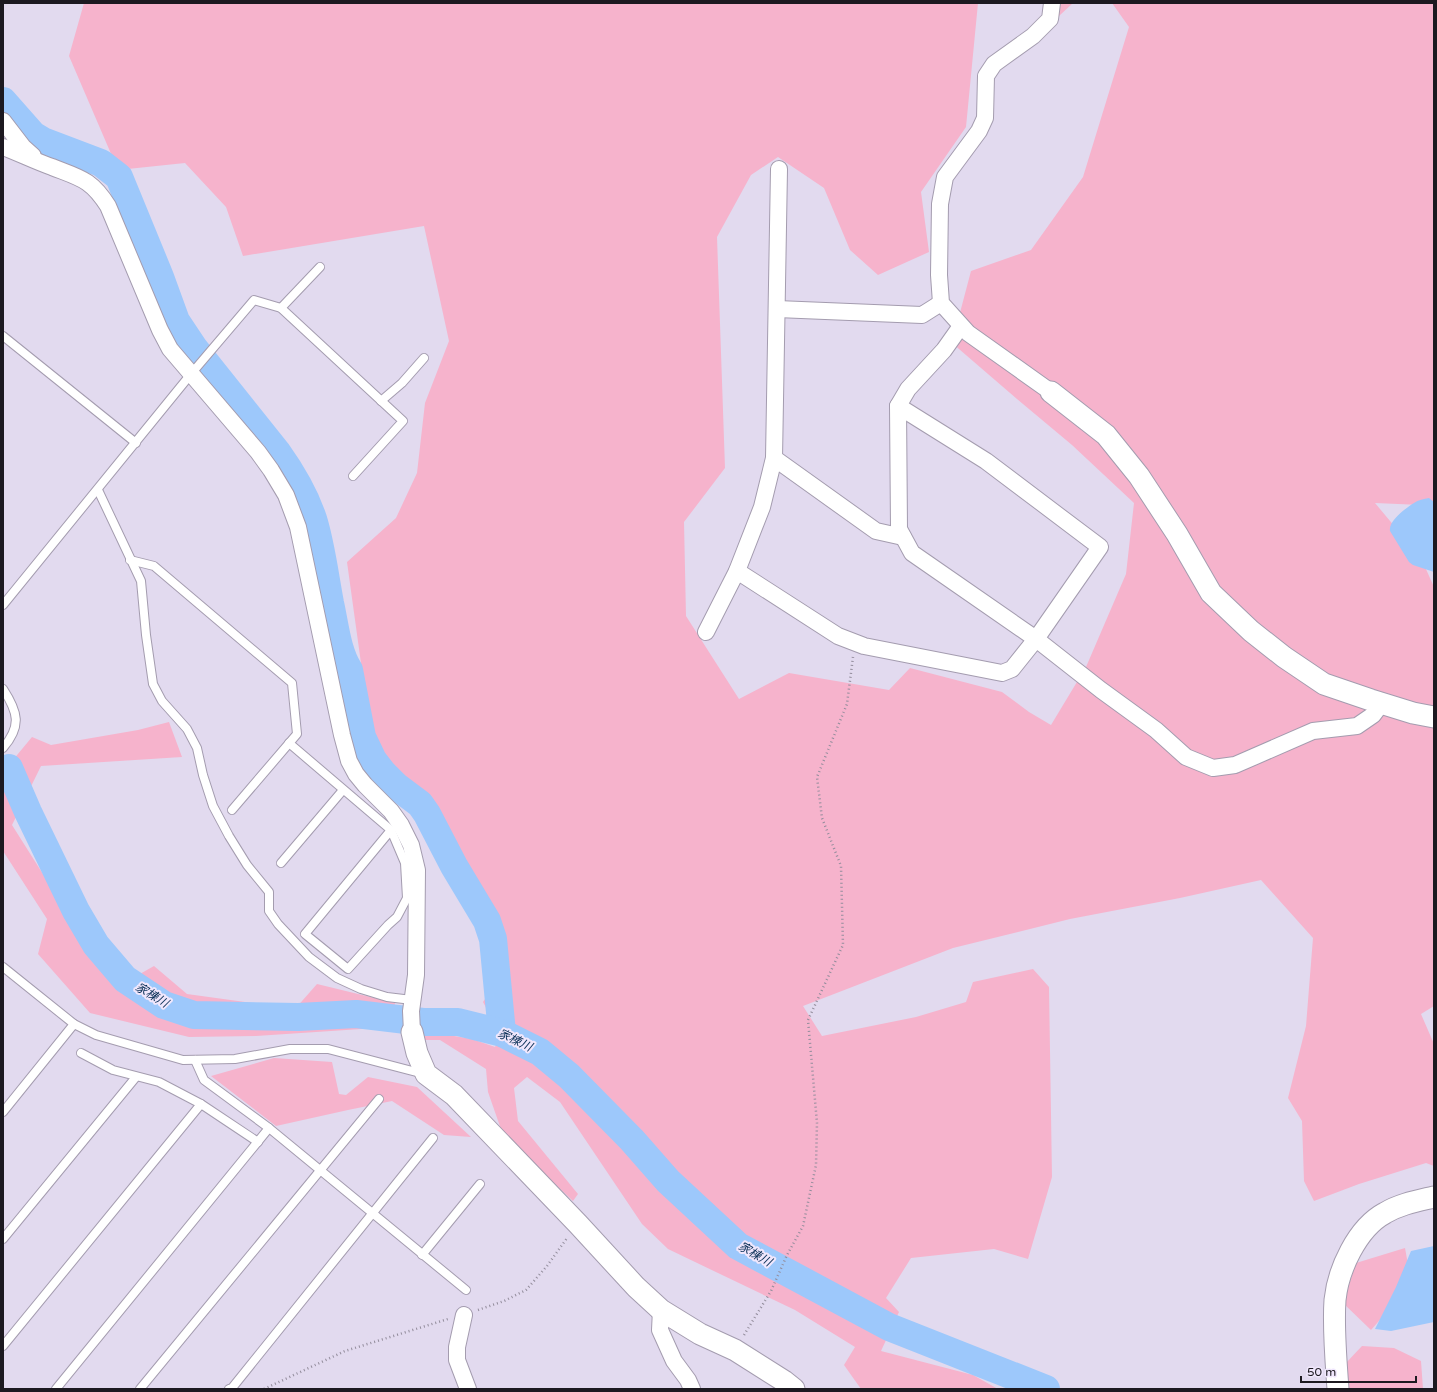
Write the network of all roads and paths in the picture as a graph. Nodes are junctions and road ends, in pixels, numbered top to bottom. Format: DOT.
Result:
graph roads {
  1 [pos="1052,3"];
  2 [pos="3,121"];
  3 [pos="3,147"];
  4 [pos="39,161"];
  5 [pos="779,169"];
  6 [pos="320,267"];
  7 [pos="941,303"];
  8 [pos="281,308"];
  9 [pos="777,309"];
  10 [pos="961,326"];
  11 [pos="3,336"];
  12 [pos="424,358"];
  13 [pos="192,374"];
  14 [pos="1051,392"];
  15 [pos="381,401"];
  16 [pos="898,406"];
  17 [pos="136,443"];
  18 [pos="774,458"];
  19 [pos="353,476"];
  20 [pos="98,490"];
  21 [pos="903,537"];
  22 [pos="130,560"];
  23 [pos="737,570"];
  24 [pos="3,605"];
  25 [pos="706,632"];
  26 [pos="1036,639"];
  27 [pos="854,652"];
  28 [pos="3,689"];
  29 [pos="1382,703"];
  30 [pos="1434,717"];
  31 [pos="289,743"];
  32 [pos="3,748"];
  33 [pos="343,790"];
  34 [pos="232,810"];
  35 [pos="391,830"];
  36 [pos="281,863"];
  37 [pos="3,967"];
  38 [pos="412,1006"];
  39 [pos="74,1024"];
  40 [pos="412,1032"];
  41 [pos="81,1053"];
  42 [pos="195,1060"];
  43 [pos="426,1074"];
  44 [pos="136,1077"];
  45 [pos="379,1099"];
  46 [pos="201,1104"];
  47 [pos="3,1112"];
  48 [pos="269,1128"];
  49 [pos="433,1138"];
  50 [pos="258,1142"];
  51 [pos="320,1170"];
  52 [pos="480,1184"];
  53 [pos="1434,1197"];
  54 [pos="372,1214"];
  55 [pos="578,1224"];
  56 [pos="3,1240"];
  57 [pos="422,1255"];
  58 [pos="466,1290"];
  59 [pos="661,1310"];
  60 [pos="464,1315"];
  61 [pos="3,1346"];
  62 [pos="735,1350"];
  63 [pos="56,1389"];
  64 [pos="140,1389"];
  65 [pos="229,1389"];
  66 [pos="264,1389"];
  67 [pos="468,1389"];
  68 [pos="692,1389"];
  69 [pos="794,1389"];
  70 [pos="1338,1389"];
  1 -- 7 [label="street"];
  2 -- 4 [label="street"];
  3 -- 4 [label="street"];
  4 -- 13 [label="street"];
  5 -- 9 [label="street"];
  6 -- 8 [label="lane"];
  7 -- 9 [label="street"];
  7 -- 10 [label="street"];
  8 -- 13 [label="lane"];
  8 -- 15 [label="lane"];
  9 -- 18 [label="street"];
  10 -- 14 [label="street"];
  10 -- 16 [label="street"];
  11 -- 17 [label="lane"];
  12 -- 15 [label="lane"];
  13 -- 17 [label="lane"];
  13 -- 38 [label="street"];
  14 -- 29 [label="street"];
  15 -- 19 [label="lane"];
  16 -- 21 [label="street"];
  16 -- 26 [label="street"];
  17 -- 20 [label="lane"];
  18 -- 21 [label="street"];
  18 -- 23 [label="street"];
  20 -- 22 [label="lane"];
  20 -- 24 [label="lane"];
  21 -- 26 [label="street"];
  22 -- 31 [label="lane"];
  22 -- 38 [label="lane"];
  23 -- 25 [label="street"];
  23 -- 26 [label="street"];
  26 -- 29 [label="street"];
  27 -- 62 [label="path"];
  28 -- 32 [label="lane"];
  29 -- 30 [label="street"];
  31 -- 33 [label="lane"];
  31 -- 34 [label="lane"];
  33 -- 35 [label="lane"];
  33 -- 36 [label="lane"];
  35 -- 35 [label="lane"];
  37 -- 39 [label="lane"];
  38 -- 40 [label="street"];
  39 -- 42 [label="lane"];
  39 -- 47 [label="lane"];
  40 -- 43 [label="street"];
  41 -- 44 [label="lane"];
  42 -- 43 [label="lane"];
  42 -- 48 [label="lane"];
  43 -- 55 [label="street"];
  44 -- 46 [label="lane"];
  44 -- 56 [label="lane"];
  45 -- 51 [label="lane"];
  46 -- 50 [label="lane"];
  46 -- 61 [label="lane"];
  48 -- 50 [label="lane"];
  48 -- 51 [label="lane"];
  49 -- 54 [label="lane"];
  50 -- 63 [label="lane"];
  51 -- 54 [label="lane"];
  51 -- 64 [label="lane"];
  52 -- 57 [label="lane"];
  53 -- 70 [label="street"];
  54 -- 57 [label="lane"];
  54 -- 65 [label="lane"];
  55 -- 59 [label="street"];
  55 -- 60 [label="path"];
  57 -- 58 [label="lane"];
  59 -- 62 [label="street"];
  59 -- 68 [label="street"];
  60 -- 66 [label="path"];
  60 -- 67 [label="street"];
  62 -- 69 [label="street"];
}
